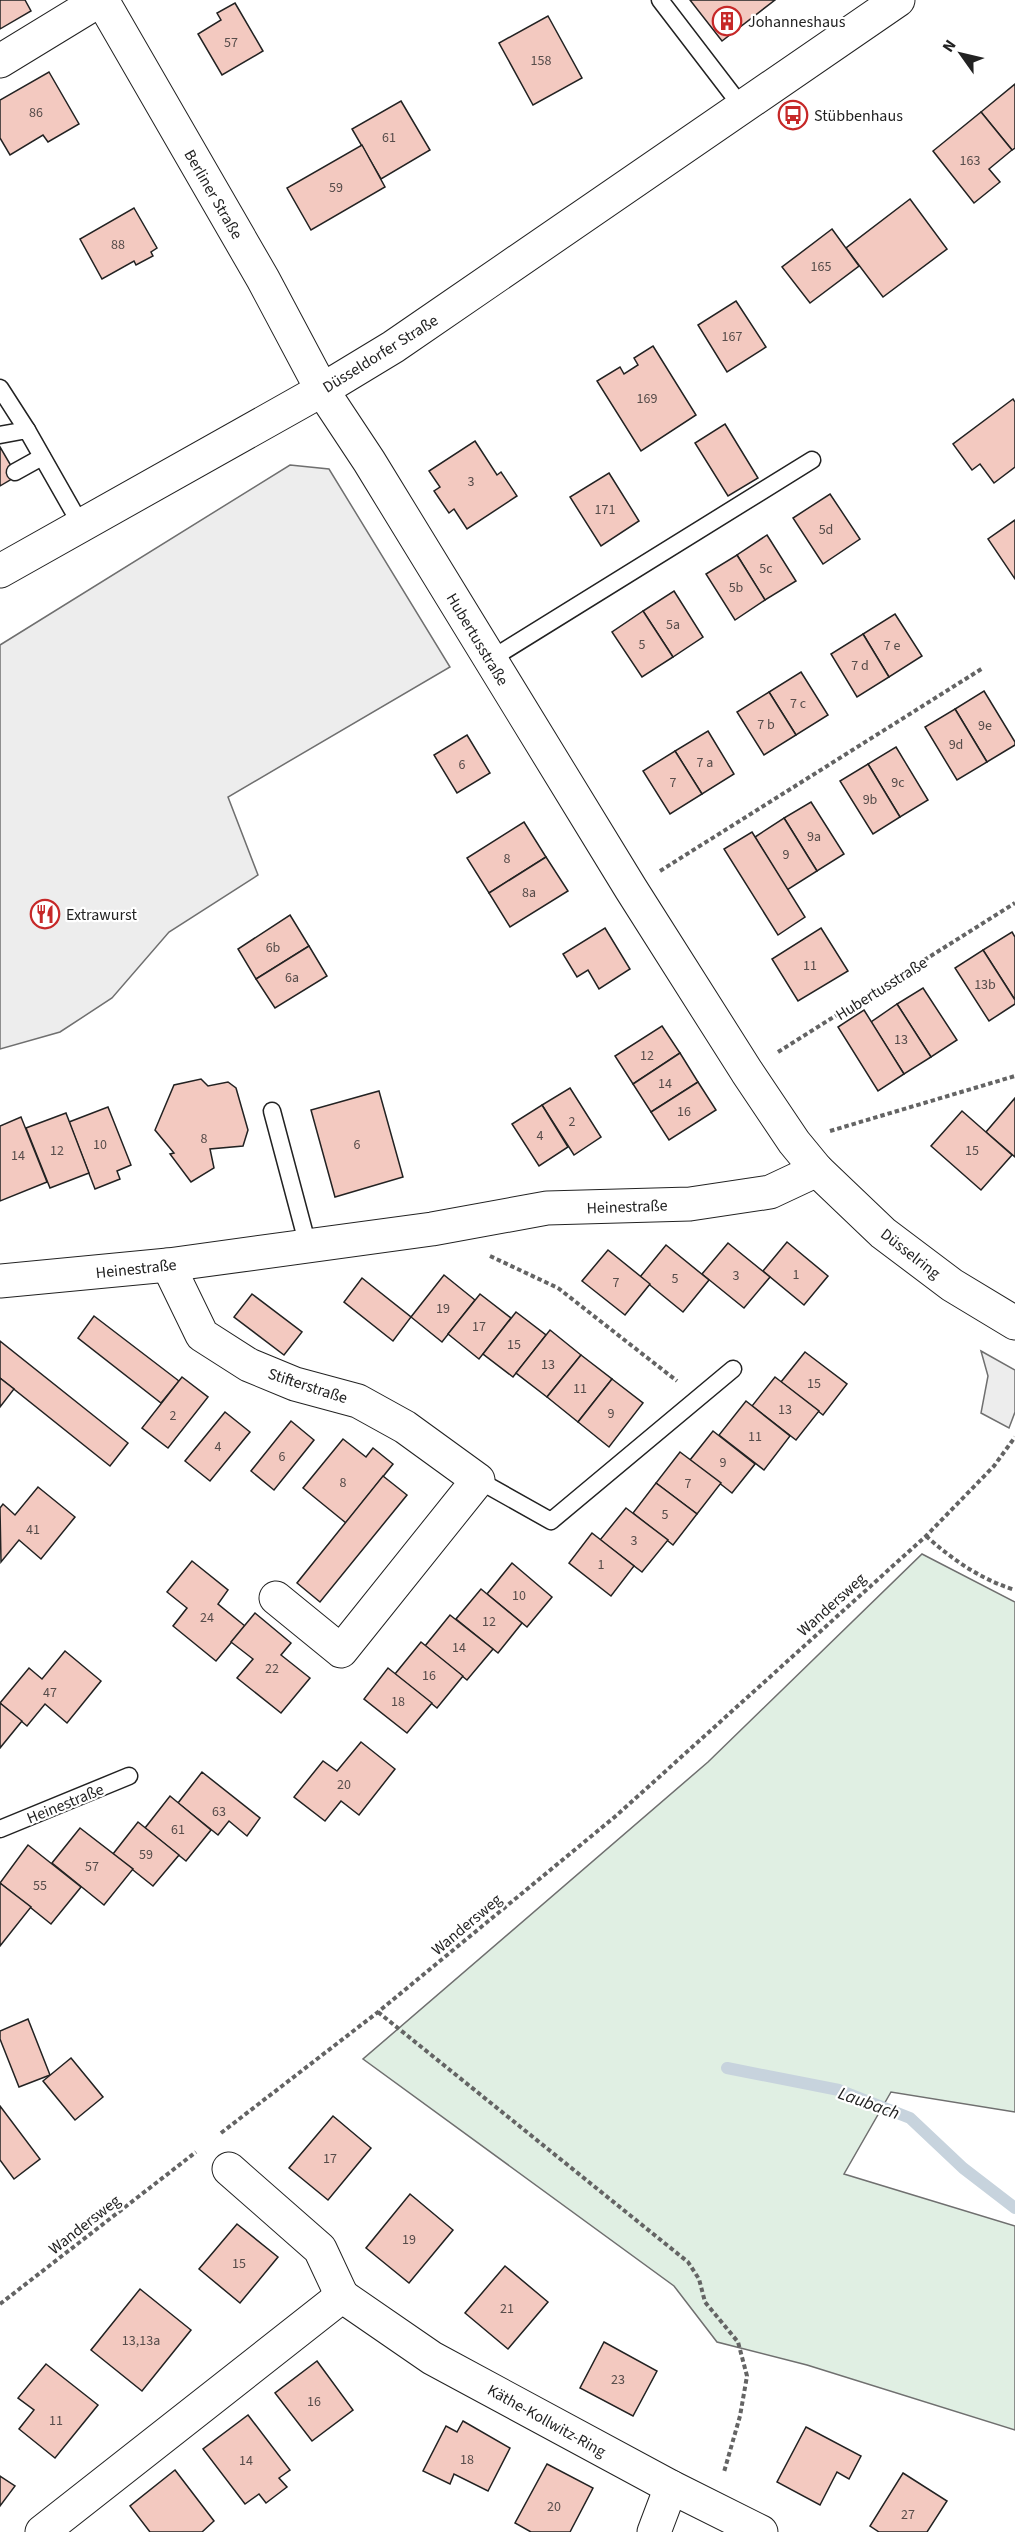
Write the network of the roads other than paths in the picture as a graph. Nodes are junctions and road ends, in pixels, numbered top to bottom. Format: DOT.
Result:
graph roads {
  1 [pos="101,0"];
  2 [pos="660,0"];
  3 [pos="898,0"];
  4 [pos="0,60"];
  5 [pos="742,107"];
  6 [pos="0,388"];
  7 [pos="322,390"];
  8 [pos="27,430"];
  9 [pos="0,435"];
  10 [pos="42,457"];
  11 [pos="812,460"];
  12 [pos="15,472"];
  13 [pos="81,525"];
  14 [pos="0,571"];
  15 [pos="491,659"];
  16 [pos="272,1111"];
  17 [pos="817,1170"];
  18 [pos="308,1246"];
  19 [pos="168,1265"];
  20 [pos="0,1281"];
  21 [pos="1015,1323"];
  22 [pos="733,1369"];
  23 [pos="478,1480"];
  24 [pos="276,1598"];
  25 [pos="129,1776"];
  26 [pos="0,1829"];
  27 [pos="229,2169"];
  28 [pos="342,2296"];
  29 [pos="671,2487"];
  30 [pos="42,2532"];
  31 [pos="654,2532"];
  32 [pos="761,2532"];
  1 -- 4 [label="street, Berliner Straße"];
  1 -- 7 [label="street, Berliner Straße"];
  2 -- 5 [label="lane"];
  3 -- 5 [label="street, Düsseldorfer Straße"];
  5 -- 7 [label="street, Düsseldorfer Straße"];
  6 -- 8 [label="lane"];
  7 -- 13 [label="street, Düsseldorfer Straße"];
  7 -- 15 [label="street, Hubertusstraße"];
  8 -- 9 [label="lane"];
  8 -- 10 [label="lane"];
  10 -- 12 [label="lane"];
  10 -- 13 [label="lane"];
  11 -- 15 [label="lane"];
  13 -- 14 [label="street, Düsseldorfer Straße"];
  15 -- 17 [label="street, Hubertusstraße"];
  16 -- 18 [label="lane"];
  17 -- 18 [label="street, Heinestraße"];
  17 -- 21 [label="street, Düsselring"];
  18 -- 19 [label="street, Heinestraße"];
  19 -- 20 [label="street, Heinestraße"];
  19 -- 23 [label="street, Stifterstraße"];
  22 -- 23 [label="lane, Stifterstraße"];
  23 -- 24 [label="street"];
  25 -- 26 [label="lane, Heinestraße"];
  27 -- 28 [label="street"];
  28 -- 29 [label="street, Käthe-Kollwitz-Ring"];
  28 -- 30 [label="street"];
  29 -- 31 [label="street"];
  29 -- 32 [label="street, Käthe-Kollwitz-Ring"];
}
